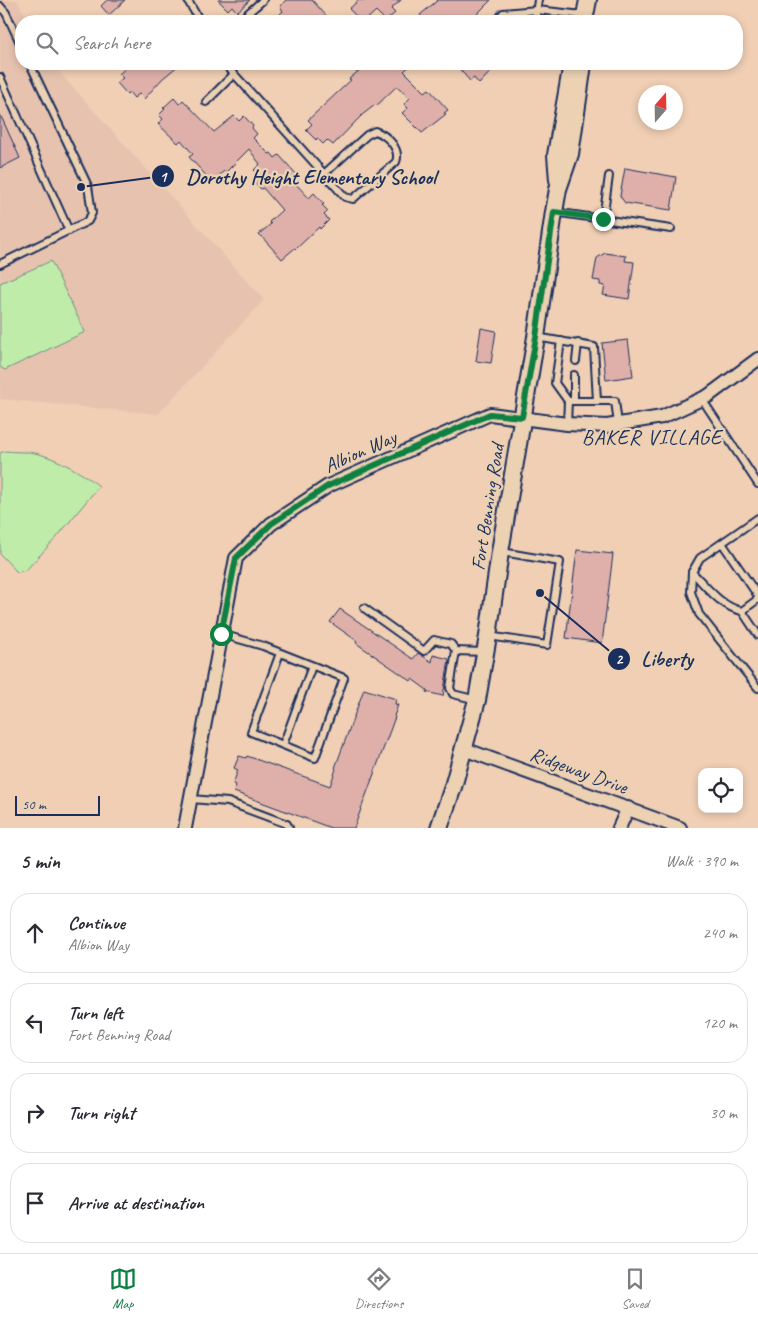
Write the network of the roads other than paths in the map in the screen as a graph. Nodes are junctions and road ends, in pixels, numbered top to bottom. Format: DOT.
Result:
graph roads {
  1 [pos="263,0"];
  2 [pos="538,0"];
  3 [pos="188,1"];
  4 [pos="0,6"];
  5 [pos="537,10"];
  6 [pos="586,12"];
  7 [pos="196,15"];
  8 [pos="246,15"];
  9 [pos="502,15"];
  10 [pos="536,15"];
  11 [pos="15,32"];
  12 [pos="33,70"];
  13 [pos="230,70"];
  14 [pos="571,70"];
  15 [pos="582,70"];
  16 [pos="234,74"];
  17 [pos="0,77"];
  18 [pos="206,102"];
  19 [pos="324,174"];
  20 [pos="609,176"];
  21 [pos="558,189"];
  22 [pos="554,212"];
  23 [pos="603,219"];
  24 [pos="671,229"];
  25 [pos="69,231"];
  26 [pos="0,264"];
  27 [pos="536,337"];
  28 [pos="561,341"];
  29 [pos="578,343"];
  30 [pos="758,359"];
  31 [pos="576,361"];
  32 [pos="574,375"];
  33 [pos="702,399"];
  34 [pos="571,401"];
  35 [pos="597,401"];
  36 [pos="522,417"];
  37 [pos="566,424"];
  38 [pos="618,424"];
  39 [pos="758,484"];
  40 [pos="758,518"];
  41 [pos="722,543"];
  42 [pos="500,552"];
  43 [pos="692,572"];
  44 [pos="758,597"];
  45 [pos="364,608"];
  46 [pos="742,611"];
  47 [pos="221,634"];
  48 [pos="758,635"];
  49 [pos="487,644"];
  50 [pos="456,651"];
  51 [pos="280,653"];
  52 [pos="312,666"];
  53 [pos="758,688"];
  54 [pos="477,700"];
  55 [pos="283,745"];
  56 [pos="464,749"];
  57 [pos="190,798"];
  58 [pos="628,808"];
  59 [pos="185,828"];
  60 [pos="289,828"];
  61 [pos="439,828"];
  62 [pos="619,828"];
  63 [pos="680,828"];
  1 -- 8 [label="lane"];
  2 -- 5 [label="lane"];
  3 -- 7 [label="lane"];
  4 -- 11 [label="lane"];
  5 -- 6 [label="lane"];
  5 -- 9 [label="lane"];
  5 -- 10 [label="lane"];
  12 -- 25 [label="lane"];
  13 -- 16 [label="lane"];
  14 -- 21 [label="street, Fort Benning Road"];
  15 -- 21 [label="street, Fort Benning Road"];
  16 -- 18 [label="lane"];
  16 -- 19 [label="lane"];
  17 -- 25 [label="lane"];
  19 -- 19 [label="lane"];
  20 -- 23 [label="lane"];
  21 -- 22 [label="street, Fort Benning Road"];
  22 -- 23 [label="lane"];
  22 -- 27 [label="street, Fort Benning Road"];
  23 -- 24 [label="lane"];
  25 -- 26 [label="lane"];
  27 -- 28 [label="lane"];
  27 -- 36 [label="street, Fort Benning Road"];
  28 -- 29 [label="lane"];
  28 -- 34 [label="lane"];
  29 -- 31 [label="lane"];
  29 -- 35 [label="lane"];
  30 -- 33 [label="street, Albion Way"];
  32 -- 34 [label="lane"];
  33 -- 38 [label="street, Albion Way"];
  33 -- 39 [label="lane"];
  34 -- 35 [label="lane"];
  34 -- 37 [label="lane"];
  35 -- 38 [label="lane"];
  36 -- 37 [label="street, Albion Way"];
  36 -- 42 [label="street, Fort Benning Road"];
  36 -- 47 [label="street, Albion Way"];
  37 -- 38 [label="street, Albion Way"];
  40 -- 41 [label="lane"];
  41 -- 43 [label="lane"];
  41 -- 44 [label="lane"];
  42 -- 49 [label="street, Fort Benning Road"];
  42 -- 49 [label="lane"];
  43 -- 46 [label="lane"];
  43 -- 53 [label="lane"];
  44 -- 46 [label="lane"];
  45 -- 50 [label="lane"];
  46 -- 48 [label="lane"];
  47 -- 51 [label="lane"];
  47 -- 57 [label="street, Albion Way"];
  49 -- 50 [label="lane"];
  49 -- 54 [label="street, Fort Benning Road"];
  50 -- 54 [label="lane"];
  51 -- 52 [label="lane"];
  51 -- 55 [label="lane"];
  52 -- 55 [label="lane"];
  52 -- 55 [label="lane"];
  54 -- 56 [label="street, Fort Benning Road"];
  56 -- 58 [label="street, Ridgeway Drive"];
  56 -- 61 [label="street, Fort Benning Road"];
  57 -- 59 [label="street, Albion Way"];
  57 -- 60 [label="lane"];
  58 -- 62 [label="street"];
  58 -- 63 [label="street, Ridgeway Drive"];
}
